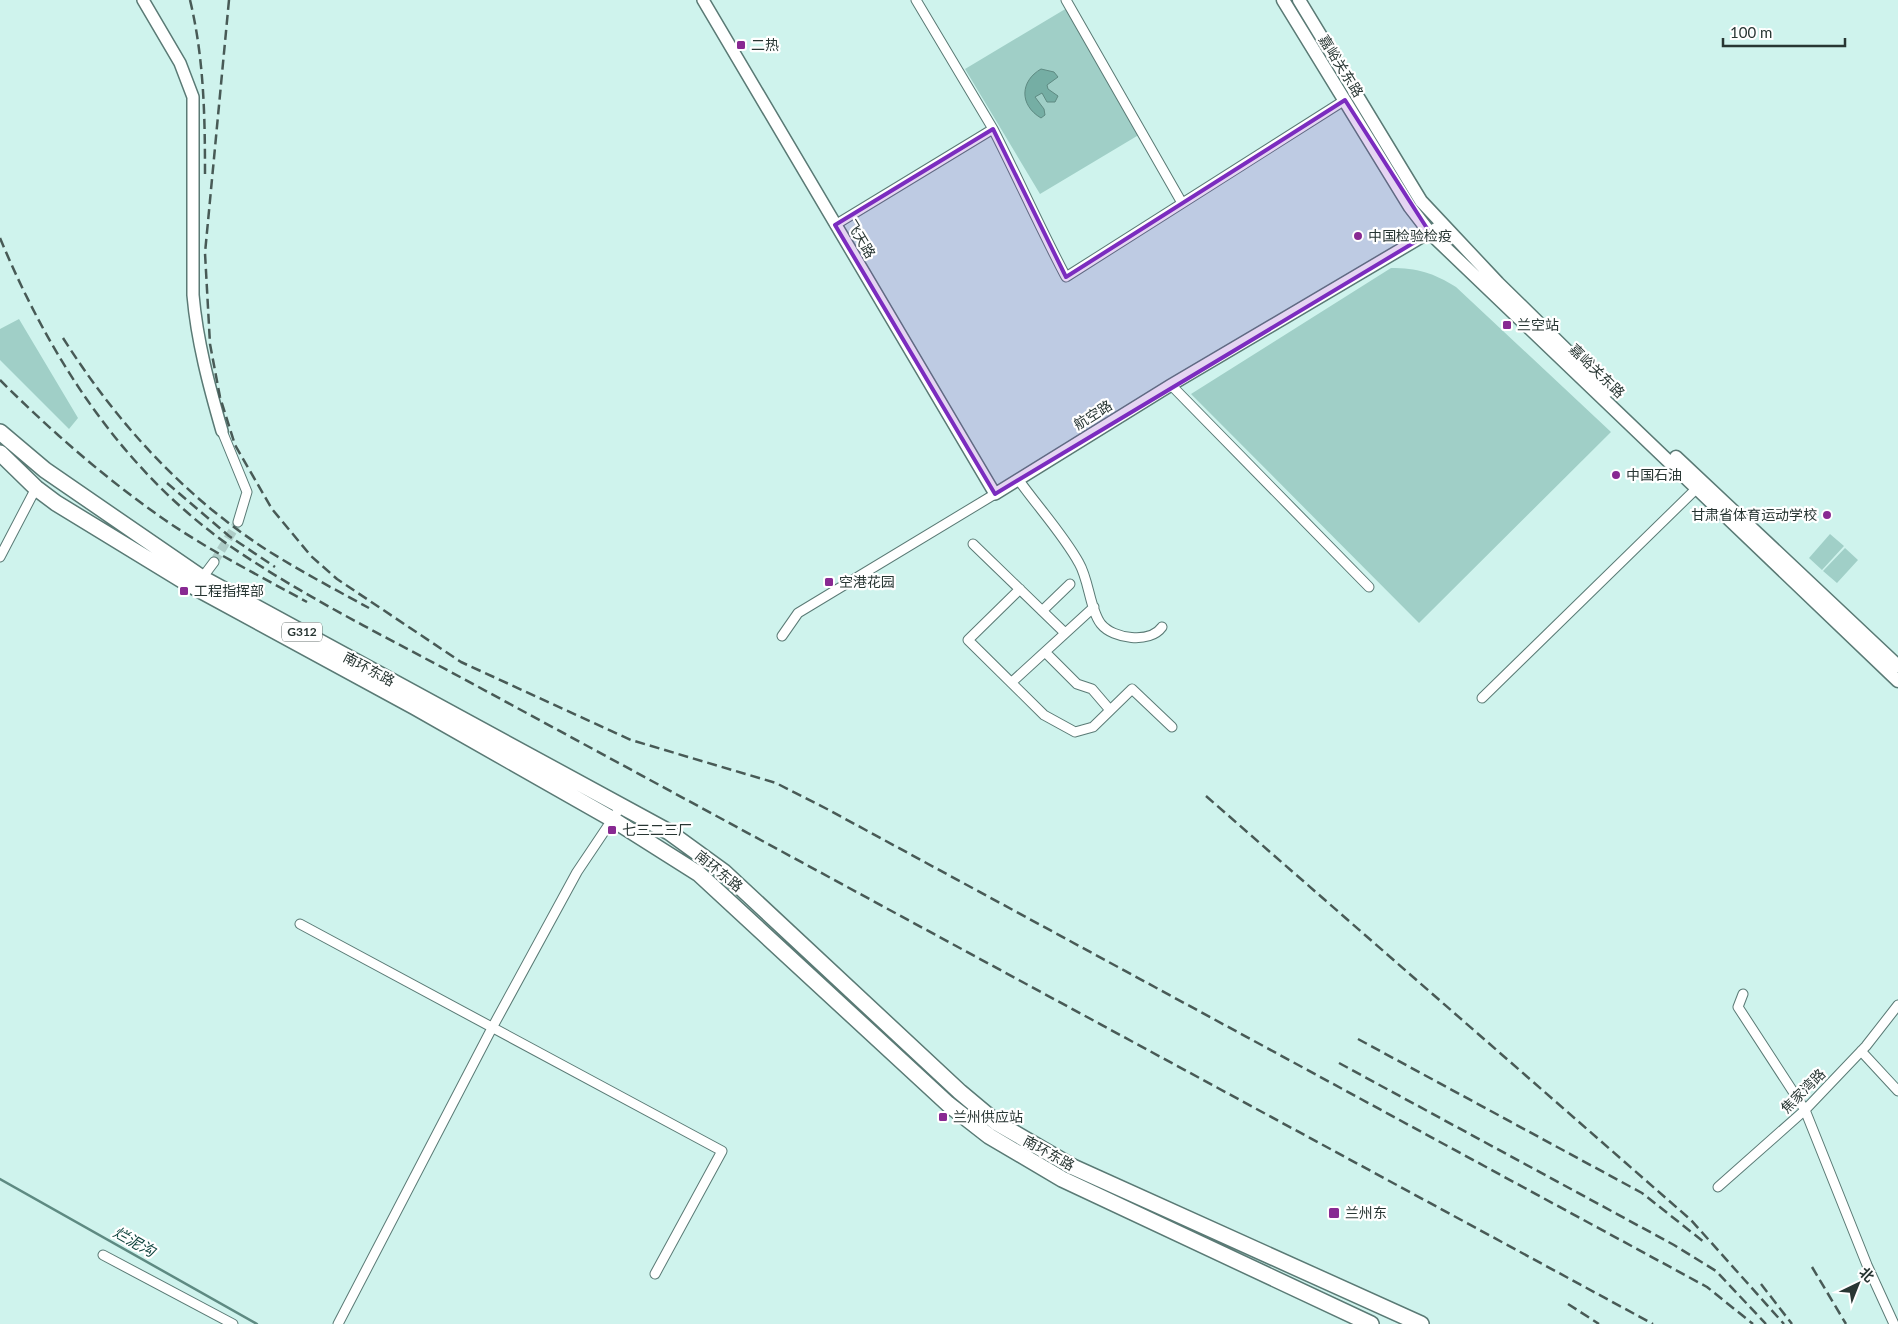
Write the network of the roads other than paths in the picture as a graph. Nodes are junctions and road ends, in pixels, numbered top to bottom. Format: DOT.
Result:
graph roads {
  1 [pos="143,0"];
  2 [pos="703,0"];
  3 [pos="916,0"];
  4 [pos="1066,0"];
  5 [pos="1283,0"];
  6 [pos="1300,0"];
  7 [pos="1345,100"];
  8 [pos="993,129"];
  9 [pos="1182,203"];
  10 [pos="835,225"];
  11 [pos="1442,225"];
  12 [pos="1430,233"];
  13 [pos="1171,385"];
  14 [pos="222,431"];
  15 [pos="0,432"];
  16 [pos="0,453"];
  17 [pos="1018,479"];
  18 [pos="36,488"];
  19 [pos="1696,489"];
  20 [pos="995,494"];
  21 [pos="238,522"];
  22 [pos="973,544"];
  23 [pos="0,557"];
  24 [pos="214,562"];
  25 [pos="202,578"];
  26 [pos="1070,584"];
  27 [pos="1369,587"];
  28 [pos="1020,589"];
  29 [pos="1094,607"];
  30 [pos="1042,611"];
  31 [pos="1162,627"];
  32 [pos="1066,634"];
  33 [pos="782,636"];
  34 [pos="1045,652"];
  35 [pos="1898,666"];
  36 [pos="1898,681"];
  37 [pos="1012,682"];
  38 [pos="1482,698"];
  39 [pos="1110,710"];
  40 [pos="1172,727"];
  41 [pos="622,805"];
  42 [pos="612,819"];
  43 [pos="300,924"];
  44 [pos="1743,994"];
  45 [pos="1898,1005"];
  46 [pos="492,1028"];
  47 [pos="1861,1051"];
  48 [pos="1898,1091"];
  49 [pos="1804,1110"];
  50 [pos="1718,1186"];
  51 [pos="103,1254"];
  52 [pos="655,1274"];
  53 [pos="1347,1292"];
  54 [pos="1340,1311"];
  55 [pos="233,1324"];
  56 [pos="338,1324"];
  57 [pos="1371,1324"];
  58 [pos="1420,1324"];
  59 [pos="1894,1324"];
  1 -- 14 [label="street"];
  2 -- 10 [label="street, 飞天路"];
  3 -- 8 [label="street"];
  4 -- 9 [label="street"];
  5 -- 7 [label="main road, 嘉峪关东路"];
  6 -- 11 [label="main road, 嘉峪关东路"];
  7 -- 9 [label="street"];
  7 -- 12 [label="main road, 嘉峪关东路"];
  8 -- 9 [label="street"];
  8 -- 10 [label="street"];
  10 -- 20 [label="street, 飞天路"];
  11 -- 12 [label="street, 航空路"];
  11 -- 35 [label="main road, 嘉峪关东路"];
  12 -- 13 [label="street, 航空路"];
  12 -- 19 [label="main road, 嘉峪关东路"];
  13 -- 17 [label="street, 航空路"];
  13 -- 27 [label="street"];
  14 -- 21 [label="street"];
  15 -- 25 [label="highway, 南环东路 / G312"];
  16 -- 18 [label="highway, 南环东路 / G312"];
  17 -- 20 [label="street, 航空路"];
  17 -- 29 [label="street"];
  18 -- 23 [label="street"];
  18 -- 42 [label="highway, 南环东路 / G312"];
  19 -- 36 [label="main road, 嘉峪关东路"];
  19 -- 38 [label="street"];
  20 -- 33 [label="street, 航空路"];
  22 -- 28 [label="street"];
  24 -- 25 [label="street"];
  25 -- 41 [label="highway, 南环东路 / G312"];
  26 -- 30 [label="street"];
  28 -- 30 [label="street"];
  28 -- 37 [label="street"];
  29 -- 31 [label="street"];
  29 -- 32 [label="street"];
  30 -- 32 [label="street"];
  32 -- 34 [label="street"];
  34 -- 37 [label="street"];
  34 -- 39 [label="street"];
  37 -- 39 [label="street"];
  39 -- 40 [label="street"];
  41 -- 42 [label="street"];
  41 -- 53 [label="highway, 南环东路 / G312"];
  42 -- 46 [label="street"];
  42 -- 54 [label="highway, 南环东路 / G312"];
  43 -- 46 [label="street"];
  44 -- 49 [label="street"];
  45 -- 47 [label="street, 焦家湾路"];
  46 -- 52 [label="street"];
  46 -- 56 [label="street"];
  47 -- 48 [label="street"];
  47 -- 49 [label="street, 焦家湾路"];
  49 -- 50 [label="street, 焦家湾路"];
  49 -- 59 [label="street"];
  51 -- 55 [label="street"];
  53 -- 54 [label="highway"];
  53 -- 58 [label="highway, 南环东路 / G312"];
  54 -- 57 [label="highway, 南环东路 / G312"];
}
